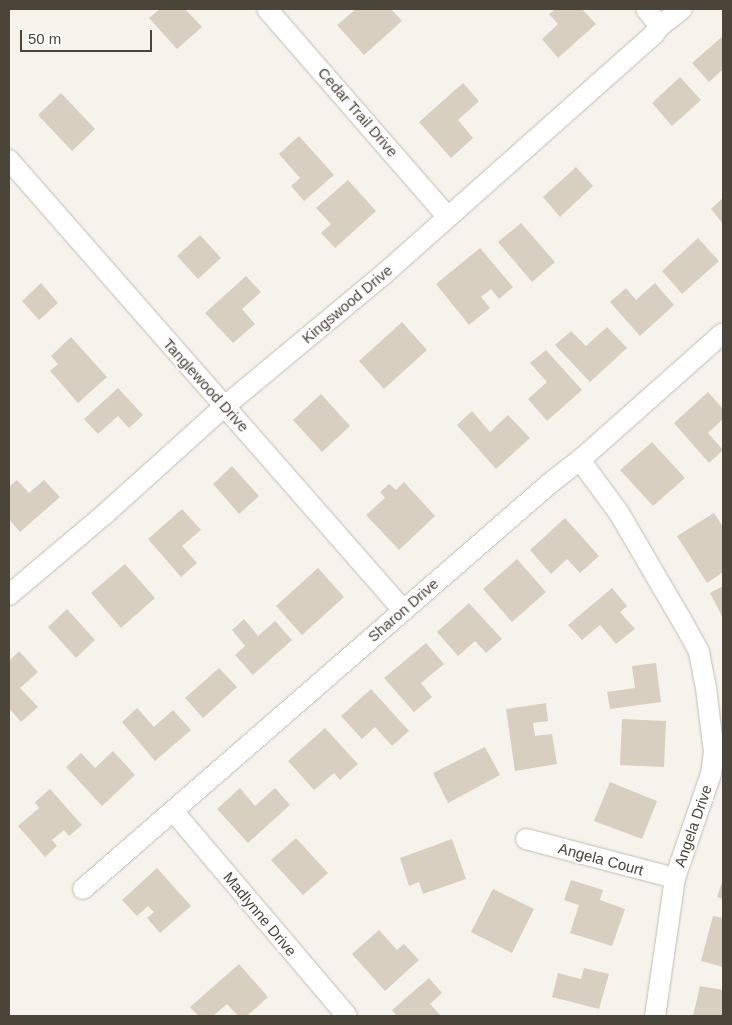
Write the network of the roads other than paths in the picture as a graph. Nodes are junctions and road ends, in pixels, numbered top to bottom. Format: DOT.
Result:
graph roads {
  1 [pos="268,9"];
  2 [pos="646,9"];
  3 [pos="682,9"];
  4 [pos="660,26"];
  5 [pos="9,160"];
  6 [pos="447,216"];
  7 [pos="723,333"];
  8 [pos="225,406"];
  9 [pos="580,460"];
  10 [pos="9,595"];
  11 [pos="403,610"];
  12 [pos="174,812"];
  13 [pos="526,839"];
  14 [pos="675,878"];
  15 [pos="83,889"];
  16 [pos="347,1016"];
  17 [pos="655,1016"];
  1 -- 6 [label="street, Cedar Trail Drive"];
  2 -- 4 [label="street"];
  3 -- 4 [label="street, Kingswood Drive"];
  4 -- 6 [label="street, Kingswood Drive"];
  5 -- 8 [label="street, Tanglewood Drive"];
  6 -- 8 [label="street, Kingswood Drive"];
  7 -- 9 [label="street, Sharon Drive"];
  8 -- 10 [label="street, Kingswood Drive"];
  8 -- 11 [label="street, Tanglewood Drive"];
  9 -- 11 [label="street, Sharon Drive"];
  9 -- 14 [label="street, Angela Drive"];
  11 -- 12 [label="street, Sharon Drive"];
  12 -- 15 [label="street, Sharon Drive"];
  12 -- 16 [label="street, Madlynne Drive"];
  13 -- 14 [label="street, Angela Court"];
  14 -- 17 [label="street, Angela Drive"];
}
